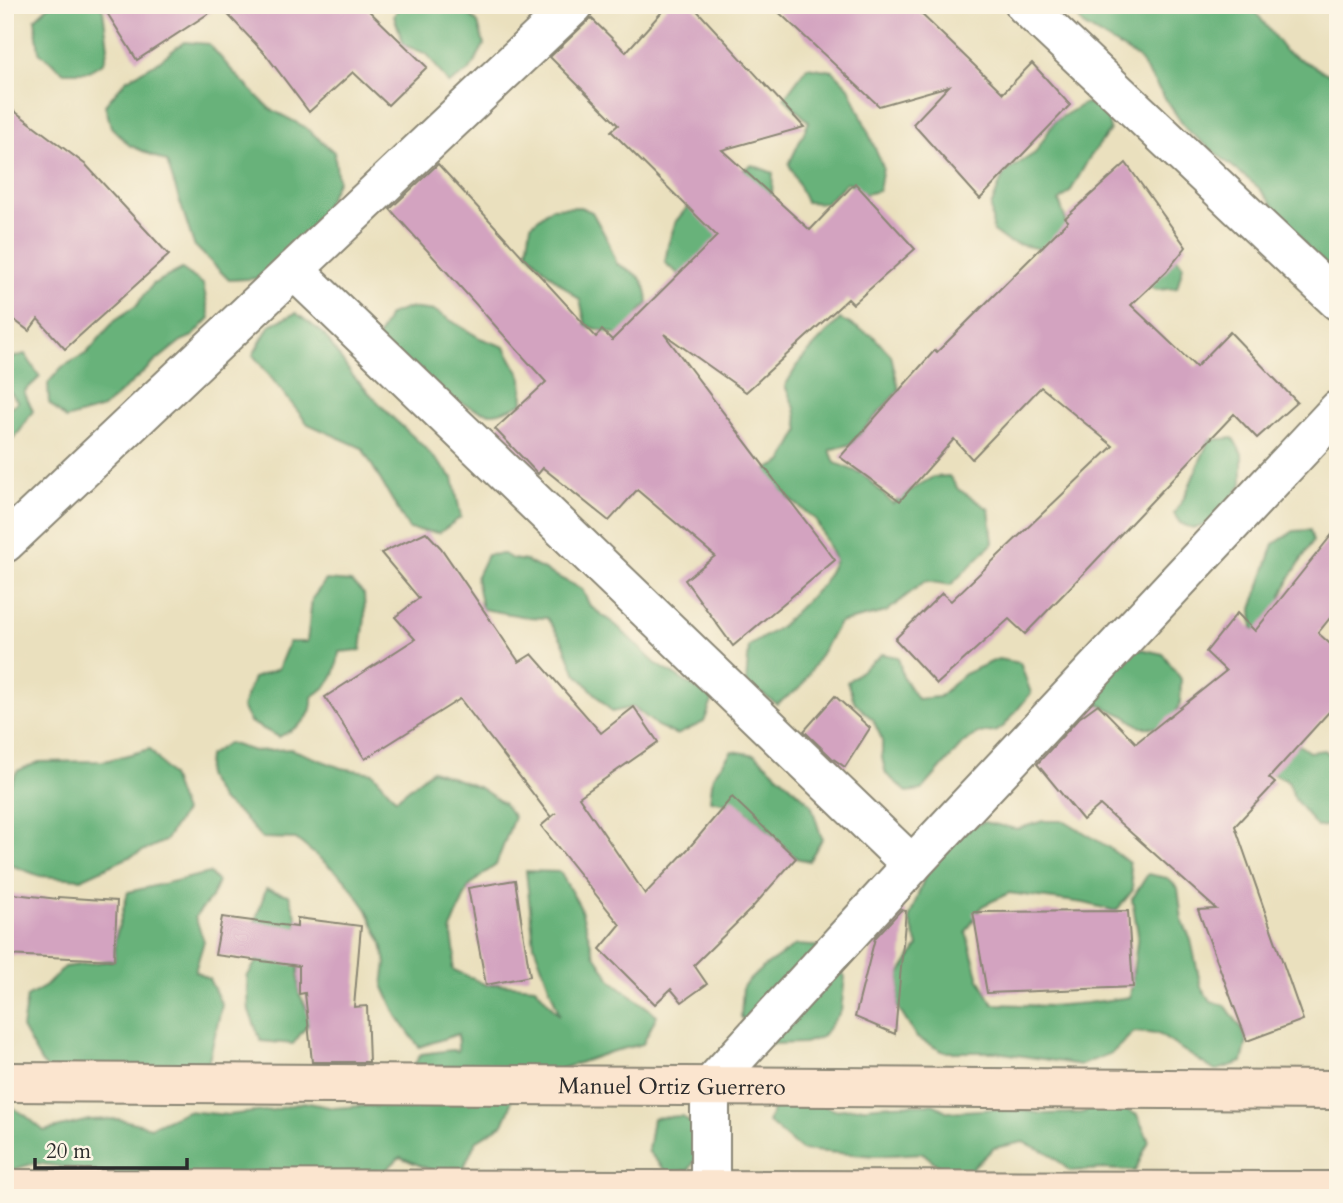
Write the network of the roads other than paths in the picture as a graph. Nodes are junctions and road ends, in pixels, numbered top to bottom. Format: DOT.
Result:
graph roads {
  1 [pos="574,5"];
  2 [pos="1025,5"];
  3 [pos="294,270"];
  4 [pos="1338,301"];
  5 [pos="1338,410"];
  6 [pos="5,543"];
  7 [pos="912,865"];
  8 [pos="5,1082"];
  9 [pos="710,1086"];
  10 [pos="1338,1090"];
  11 [pos="5,1189"];
  12 [pos="710,1189"];
  13 [pos="1338,1191"];
  14 [pos="1220,1194"];
  1 -- 3 [label="street"];
  2 -- 4 [label="street"];
  3 -- 6 [label="street"];
  3 -- 7 [label="street"];
  5 -- 7 [label="street"];
  7 -- 9 [label="street"];
  8 -- 9 [label="street, Manuel Ortiz Guerrero"];
  9 -- 10 [label="street, Manuel Ortiz Guerrero"];
  9 -- 12 [label="street"];
  11 -- 12 [label="street"];
  12 -- 14 [label="street"];
  13 -- 14 [label="street"];
}
